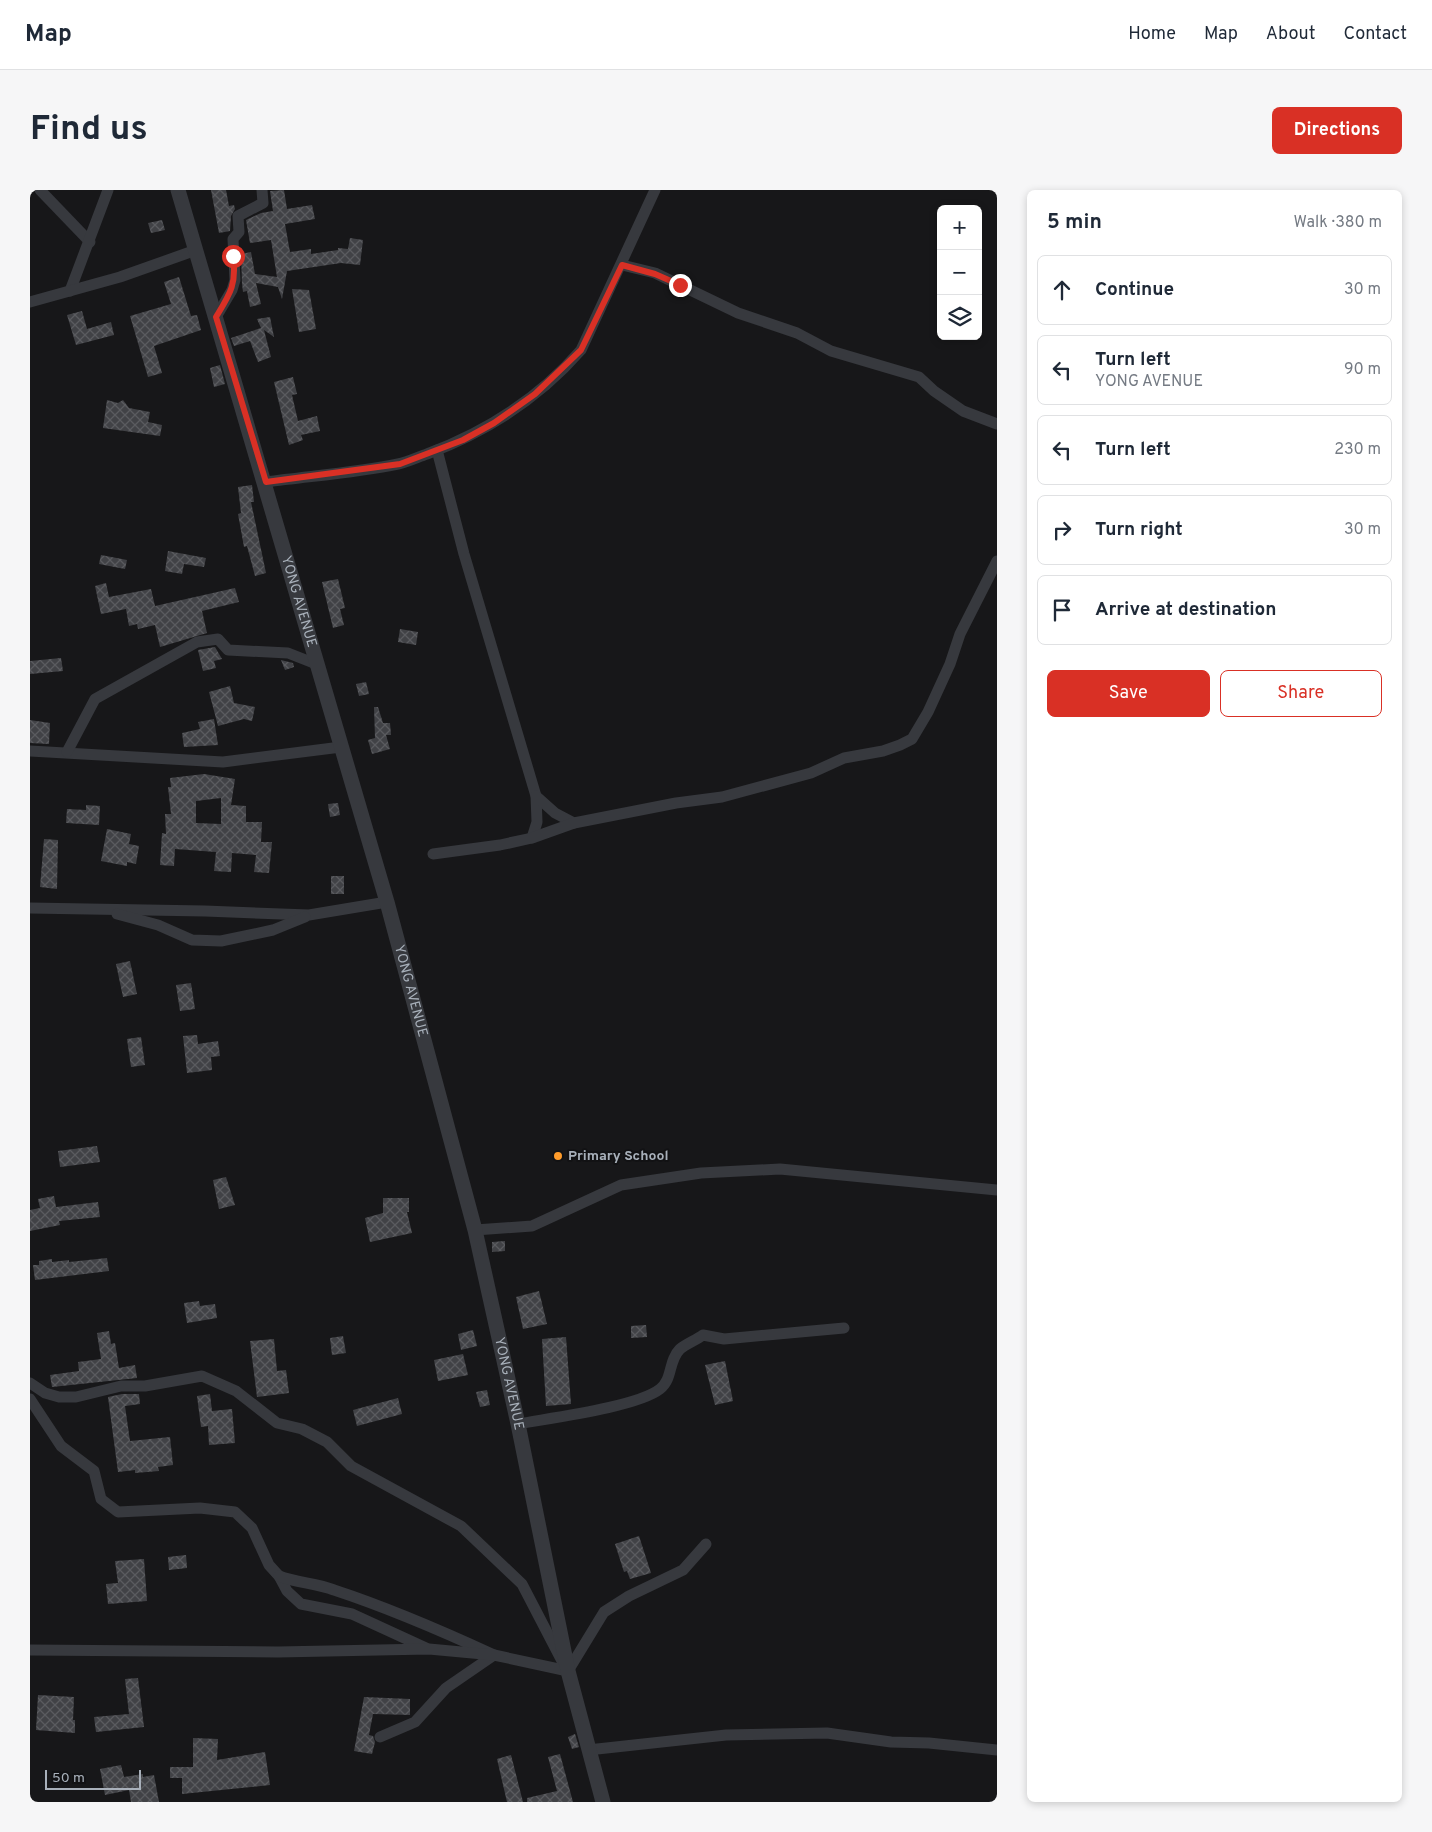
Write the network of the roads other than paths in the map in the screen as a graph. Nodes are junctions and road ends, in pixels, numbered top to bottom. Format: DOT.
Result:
graph roads {
  1 [pos="40,190"];
  2 [pos="108,190"];
  3 [pos="178,190"];
  4 [pos="262,190"];
  5 [pos="655,190"];
  6 [pos="90,242"];
  7 [pos="196,250"];
  8 [pos="622,265"];
  9 [pos="70,291"];
  10 [pos="30,302"];
  11 [pos="216,317"];
  12 [pos="997,424"];
  13 [pos="436,450"];
  14 [pos="266,482"];
  15 [pos="997,560"];
  16 [pos="316,664"];
  17 [pos="341,747"];
  18 [pos="30,751"];
  19 [pos="67,752"];
  20 [pos="536,796"];
  21 [pos="574,823"];
  22 [pos="532,838"];
  23 [pos="433,854"];
  24 [pos="387,902"];
  25 [pos="30,908"];
  26 [pos="100,909"];
  27 [pos="309,915"];
  28 [pos="997,1190"];
  29 [pos="475,1230"];
  30 [pos="844,1328"];
  31 [pos="30,1383"];
  32 [pos="30,1399"];
  33 [pos="518,1424"];
  34 [pos="706,1544"];
  35 [pos="279,1576"];
  36 [pos="429,1649"];
  37 [pos="30,1650"];
  38 [pos="494,1655"];
  39 [pos="568,1671"];
  40 [pos="380,1737"];
  41 [pos="588,1750"];
  42 [pos="997,1750"];
  43 [pos="603,1802"];
  1 -- 6 [label="street"];
  2 -- 6 [label="street"];
  3 -- 7 [label="street, YONG AVENUE"];
  4 -- 11 [label="street"];
  5 -- 8 [label="street"];
  6 -- 9 [label="street"];
  7 -- 9 [label="street"];
  7 -- 11 [label="street, YONG AVENUE"];
  8 -- 12 [label="street"];
  8 -- 13 [label="street"];
  9 -- 10 [label="street"];
  11 -- 14 [label="street, YONG AVENUE"];
  13 -- 14 [label="street"];
  13 -- 20 [label="street"];
  14 -- 16 [label="street, YONG AVENUE"];
  15 -- 21 [label="street"];
  16 -- 17 [label="street, YONG AVENUE"];
  16 -- 19 [label="street"];
  17 -- 19 [label="street"];
  17 -- 24 [label="street, YONG AVENUE"];
  18 -- 19 [label="street"];
  20 -- 21 [label="street"];
  20 -- 22 [label="street"];
  21 -- 22 [label="street"];
  22 -- 23 [label="street"];
  24 -- 27 [label="street"];
  24 -- 29 [label="street, YONG AVENUE"];
  25 -- 26 [label="street"];
  26 -- 27 [label="street"];
  26 -- 27 [label="street"];
  28 -- 29 [label="street"];
  29 -- 33 [label="street, YONG AVENUE"];
  30 -- 33 [label="street"];
  31 -- 39 [label="street"];
  32 -- 35 [label="street"];
  33 -- 39 [label="street, YONG AVENUE"];
  34 -- 39 [label="street"];
  35 -- 36 [label="street"];
  35 -- 38 [label="street"];
  36 -- 37 [label="street"];
  36 -- 38 [label="street"];
  38 -- 39 [label="street"];
  38 -- 40 [label="street"];
  39 -- 41 [label="street, YONG AVENUE"];
  41 -- 42 [label="street"];
  41 -- 43 [label="street, YONG AVENUE"];
}
